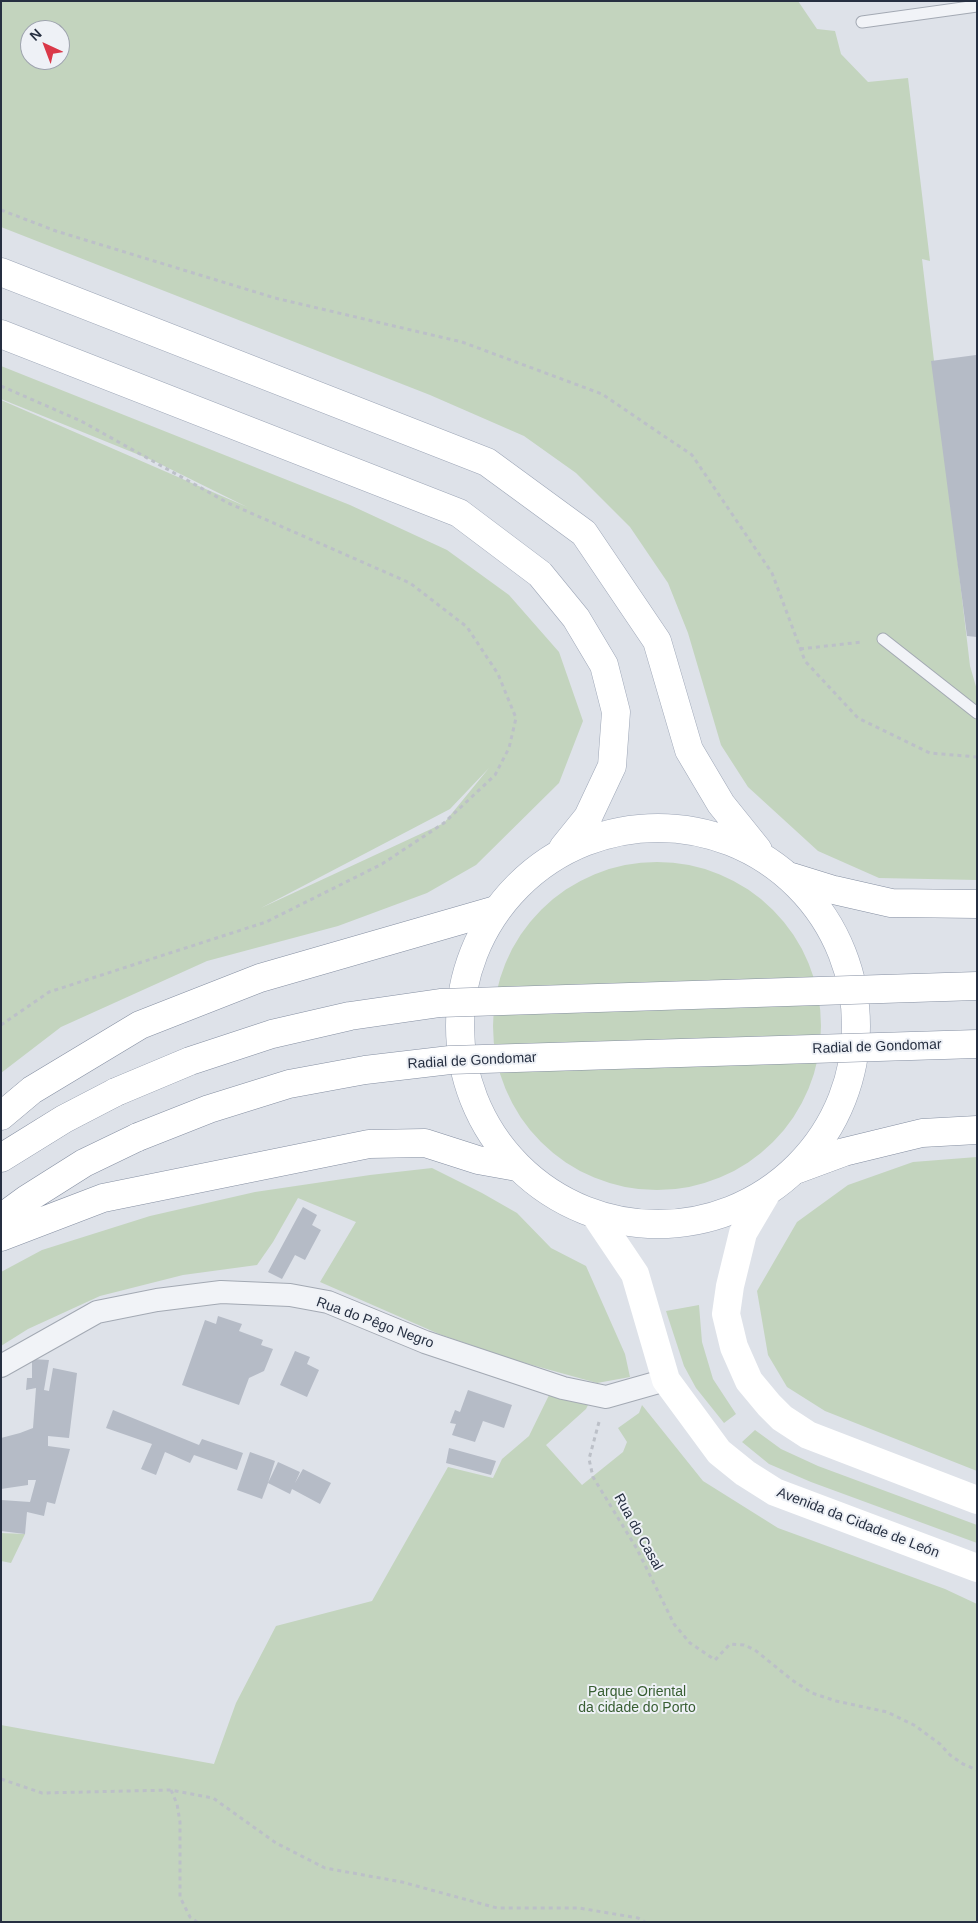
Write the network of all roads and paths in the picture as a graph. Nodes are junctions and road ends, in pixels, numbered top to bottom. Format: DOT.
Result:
graph roads {
  1 [pos="977,6"];
  2 [pos="862,22"];
  3 [pos="1,210"];
  4 [pos="1,272"];
  5 [pos="1,334"];
  6 [pos="1,386"];
  7 [pos="882,639"];
  8 [pos="800,649"];
  9 [pos="977,713"];
  10 [pos="977,757"];
  11 [pos="560,852"];
  12 [pos="762,855"];
  13 [pos="792,877"];
  14 [pos="977,904"];
  15 [pos="496,910"];
  16 [pos="977,986"];
  17 [pos="1,1025"];
  18 [pos="977,1044"];
  19 [pos="1,1116"];
  20 [pos="977,1130"];
  21 [pos="1,1158"];
  22 [pos="517,1167"];
  23 [pos="798,1168"];
  24 [pos="766,1194"];
  25 [pos="596,1216"];
  26 [pos="1,1218"];
  27 [pos="1,1237"];
  28 [pos="1,1366"];
  29 [pos="666,1380"];
  30 [pos="606,1397"];
  31 [pos="977,1500"];
  32 [pos="977,1568"];
  33 [pos="977,1770"];
  34 [pos="1,1779"];
  35 [pos="171,1790"];
  36 [pos="197,1922"];
  37 [pos="645,1922"];
  1 -- 2 [label="lane"];
  3 -- 8 [label="path"];
  4 -- 12 [label="main road"];
  5 -- 11 [label="main road"];
  6 -- 17 [label="path"];
  7 -- 8 [label="path"];
  7 -- 9 [label="lane"];
  8 -- 10 [label="path"];
  11 -- 12 [label="main road"];
  11 -- 15 [label="main road"];
  12 -- 13 [label="main road"];
  13 -- 14 [label="main road"];
  13 -- 23 [label="main road"];
  15 -- 19 [label="main road"];
  15 -- 22 [label="main road"];
  16 -- 21 [label="main road, bridge"];
  18 -- 26 [label="main road, Radial de Gondomar, bridge"];
  20 -- 23 [label="main road"];
  22 -- 25 [label="main road"];
  22 -- 27 [label="main road"];
  23 -- 24 [label="main road"];
  24 -- 25 [label="main road"];
  24 -- 31 [label="main road"];
  25 -- 29 [label="main road, Avenida da Cidade de León"];
  28 -- 30 [label="street, Rua do Pêgo Negro"];
  29 -- 30 [label="street, Rua do Pêgo Negro"];
  29 -- 32 [label="main road, Avenida da Cidade de León"];
  30 -- 33 [label="path, Rua do Casal"];
  34 -- 35 [label="path"];
  35 -- 36 [label="path"];
  35 -- 37 [label="path"];
}
